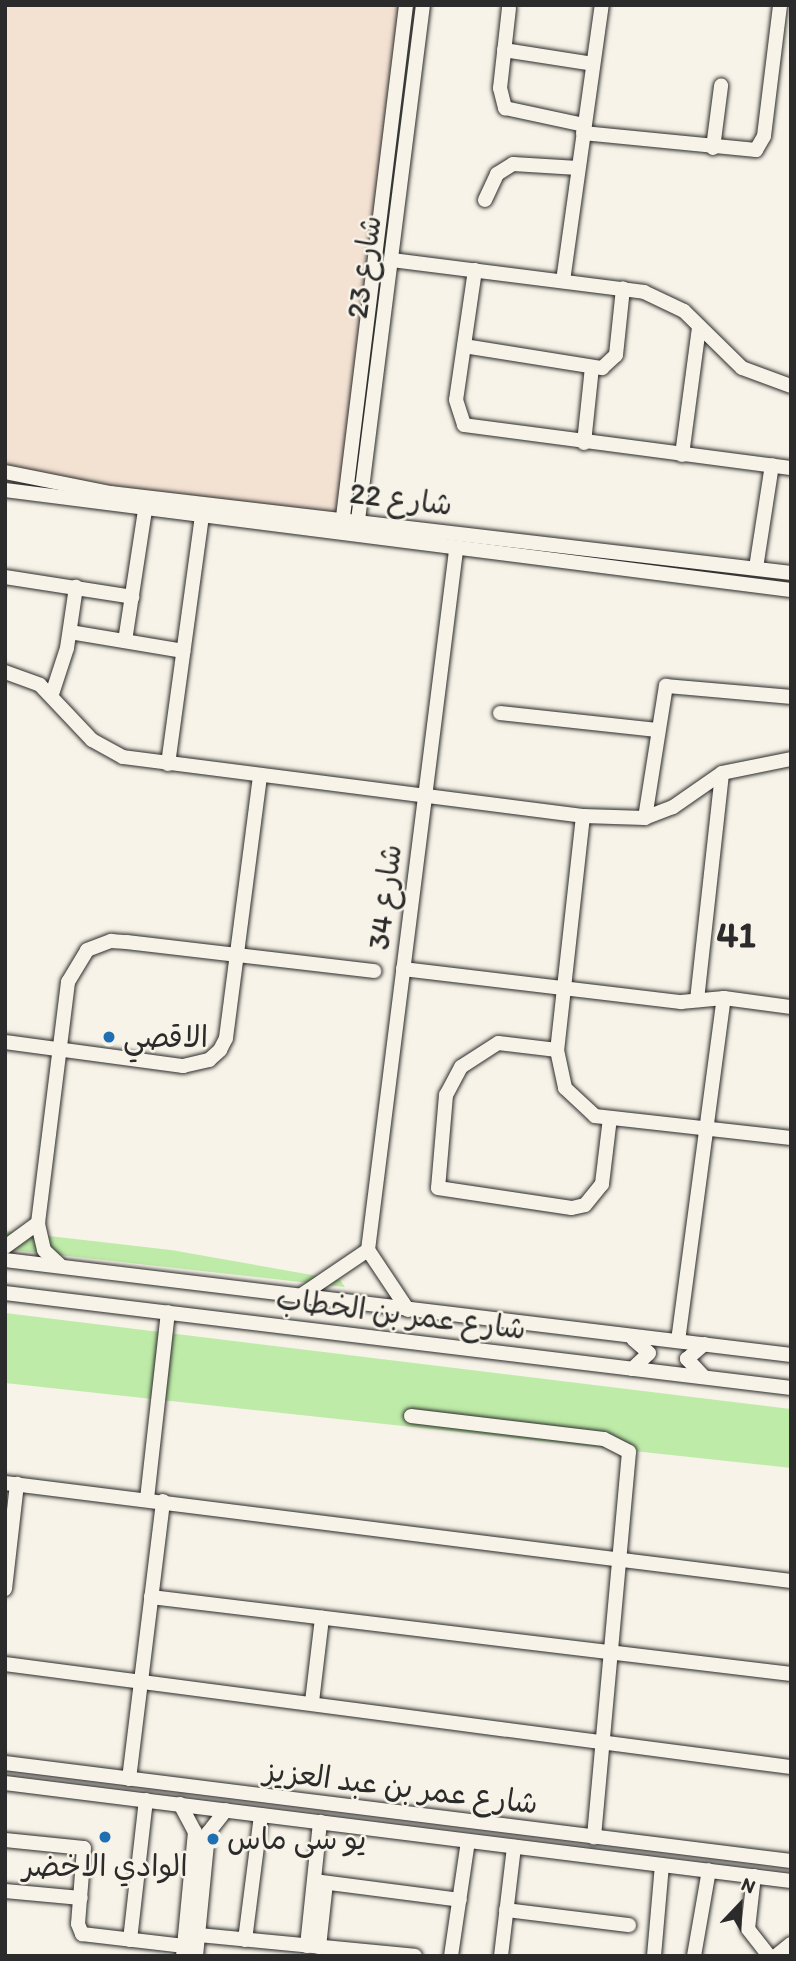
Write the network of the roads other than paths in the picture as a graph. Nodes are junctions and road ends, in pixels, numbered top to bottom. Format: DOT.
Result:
graph roads {
  1 [pos="406,5"];
  2 [pos="423,5"];
  3 [pos="602,5"];
  4 [pos="780,5"];
  5 [pos="509,8"];
  6 [pos="504,50"];
  7 [pos="593,64"];
  8 [pos="720,86"];
  9 [pos="584,129"];
  10 [pos="713,148"];
  11 [pos="578,168"];
  12 [pos="485,200"];
  13 [pos="392,260"];
  14 [pos="475,270"];
  15 [pos="563,281"];
  16 [pos="623,288"];
  17 [pos="699,327"];
  18 [pos="464,346"];
  19 [pos="592,367"];
  20 [pos="791,386"];
  21 [pos="584,443"];
  22 [pos="682,455"];
  23 [pos="772,466"];
  24 [pos="791,468"];
  25 [pos="5,472"];
  26 [pos="5,490"];
  27 [pos="203,510"];
  28 [pos="145,511"];
  29 [pos="342,519"];
  30 [pos="358,520"];
  31 [pos="341,534"];
  32 [pos="356,536"];
  33 [pos="456,550"];
  34 [pos="756,568"];
  35 [pos="791,573"];
  36 [pos="5,577"];
  37 [pos="76,587"];
  38 [pos="791,590"];
  39 [pos="132,597"];
  40 [pos="70,632"];
  41 [pos="125,641"];
  42 [pos="183,651"];
  43 [pos="5,672"];
  44 [pos="52,694"];
  45 [pos="791,697"];
  46 [pos="500,713"];
  47 [pos="657,730"];
  48 [pos="791,759"];
  49 [pos="168,764"];
  50 [pos="722,773"];
  51 [pos="260,776"];
  52 [pos="425,795"];
  53 [pos="583,816"];
  54 [pos="645,818"];
  55 [pos="237,955"];
  56 [pos="403,969"];
  57 [pos="374,971"];
  58 [pos="564,989"];
  59 [pos="724,998"];
  60 [pos="697,1000"];
  61 [pos="791,1007"];
  62 [pos="5,1042"];
  63 [pos="59,1049"];
  64 [pos="557,1051"];
  65 [pos="610,1118"];
  66 [pos="708,1130"];
  67 [pos="791,1138"];
  68 [pos="38,1223"];
  69 [pos="5,1247"];
  70 [pos="368,1251"];
  71 [pos="5,1260"];
  72 [pos="61,1266"];
  73 [pos="5,1293"];
  74 [pos="300,1296"];
  75 [pos="408,1310"];
  76 [pos="168,1312"];
  77 [pos="626,1335"];
  78 [pos="678,1341"];
  79 [pos="704,1344"];
  80 [pos="791,1355"];
  81 [pos="632,1369"];
  82 [pos="704,1377"];
  83 [pos="791,1388"];
  84 [pos="411,1416"];
  85 [pos="11,1484"];
  86 [pos="148,1499"];
  87 [pos="163,1501"];
  88 [pos="623,1560"];
  89 [pos="791,1581"];
  90 [pos="5,1589"];
  91 [pos="151,1597"];
  92 [pos="322,1618"];
  93 [pos="612,1651"];
  94 [pos="5,1664"];
  95 [pos="791,1674"];
  96 [pos="140,1679"];
  97 [pos="312,1702"];
  98 [pos="603,1741"];
  99 [pos="5,1763"];
  100 [pos="791,1766"];
  101 [pos="129,1779"];
  102 [pos="5,1783"];
  103 [pos="146,1800"];
  104 [pos="180,1804"];
  105 [pos="226,1810"];
  106 [pos="261,1815"];
  107 [pos="402,1815"];
  108 [pos="320,1822"];
  109 [pos="400,1832"];
  110 [pos="202,1833"];
  111 [pos="594,1838"];
  112 [pos="5,1840"];
  113 [pos="468,1841"];
  114 [pos="514,1847"];
  115 [pos="789,1861"];
  116 [pos="662,1865"];
  117 [pos="709,1870"];
  118 [pos="754,1876"];
  119 [pos="789,1881"];
  120 [pos="320,1882"];
  121 [pos="5,1891"];
  122 [pos="81,1898"];
  123 [pos="460,1900"];
  124 [pos="506,1910"];
  125 [pos="629,1925"];
  126 [pos="198,1935"];
  127 [pos="130,1940"];
  128 [pos="246,1940"];
  129 [pos="791,1944"];
  130 [pos="313,1946"];
  131 [pos="183,1951"];
  132 [pos="407,1955"];
  133 [pos="197,1956"];
  134 [pos="415,1956"];
  135 [pos="452,1956"];
  136 [pos="501,1956"];
  137 [pos="654,1956"];
  138 [pos="694,1956"];
  139 [pos="769,1956"];
  140 [pos="776,1956"];
  1 -- 29 [label="street, شارع 23"];
  2 -- 13 [label="street, شارع 23"];
  3 -- 7 [label="street"];
  4 -- 10 [label="street"];
  5 -- 6 [label="street"];
  6 -- 7 [label="street"];
  6 -- 9 [label="street"];
  7 -- 9 [label="street"];
  8 -- 10 [label="street"];
  9 -- 10 [label="street"];
  9 -- 11 [label="street"];
  11 -- 12 [label="street"];
  11 -- 15 [label="street"];
  13 -- 14 [label="street"];
  13 -- 30 [label="street, شارع 23"];
  14 -- 15 [label="street"];
  14 -- 18 [label="street"];
  15 -- 16 [label="street"];
  16 -- 17 [label="street"];
  16 -- 19 [label="street"];
  17 -- 20 [label="street"];
  17 -- 22 [label="street"];
  18 -- 19 [label="street"];
  18 -- 21 [label="street"];
  19 -- 21 [label="street"];
  21 -- 22 [label="street"];
  22 -- 23 [label="street"];
  23 -- 24 [label="street"];
  23 -- 34 [label="street"];
  25 -- 27 [label="street, شارع 22"];
  26 -- 28 [label="street, شارع 22"];
  27 -- 28 [label="street, شارع 22"];
  27 -- 29 [label="street, شارع 22"];
  27 -- 31 [label="street, شارع 22"];
  27 -- 42 [label="street"];
  28 -- 39 [label="street"];
  29 -- 30 [label="street, شارع 22"];
  29 -- 31 [label="street, شارع 23"];
  30 -- 32 [label="street, شارع 23"];
  30 -- 34 [label="street, شارع 22"];
  31 -- 32 [label="street, شارع 22"];
  32 -- 33 [label="street, شارع 22"];
  33 -- 38 [label="street, شارع 22"];
  33 -- 52 [label="street, شارع 34"];
  34 -- 35 [label="street, شارع 22"];
  36 -- 37 [label="street"];
  37 -- 39 [label="street"];
  37 -- 40 [label="street"];
  39 -- 41 [label="street"];
  40 -- 41 [label="street"];
  40 -- 44 [label="street"];
  41 -- 42 [label="street"];
  42 -- 49 [label="street"];
  43 -- 44 [label="street"];
  44 -- 49 [label="street"];
  45 -- 47 [label="street"];
  46 -- 47 [label="street"];
  47 -- 54 [label="street"];
  48 -- 50 [label="street"];
  49 -- 51 [label="street"];
  50 -- 54 [label="street"];
  50 -- 60 [label="street"];
  51 -- 52 [label="street"];
  51 -- 55 [label="street"];
  52 -- 53 [label="street"];
  52 -- 56 [label="street, شارع 34"];
  53 -- 54 [label="street"];
  53 -- 58 [label="street"];
  55 -- 57 [label="street"];
  55 -- 63 [label="street"];
  55 -- 63 [label="street"];
  56 -- 58 [label="street"];
  56 -- 70 [label="street, شارع 34"];
  58 -- 60 [label="street"];
  58 -- 64 [label="street"];
  59 -- 60 [label="street"];
  59 -- 61 [label="street"];
  59 -- 66 [label="street"];
  62 -- 63 [label="street"];
  63 -- 68 [label="street"];
  64 -- 65 [label="street"];
  64 -- 65 [label="street"];
  65 -- 66 [label="street"];
  66 -- 67 [label="street"];
  66 -- 78 [label="street"];
  68 -- 69 [label="street"];
  68 -- 72 [label="street"];
  70 -- 74 [label="street"];
  70 -- 75 [label="street"];
  71 -- 72 [label="street, شارع عمر بن الخطاب"];
  72 -- 74 [label="street, شارع عمر بن الخطاب"];
  73 -- 76 [label="street, شارع عمر بن الخطاب"];
  74 -- 75 [label="street, شارع عمر بن الخطاب"];
  75 -- 77 [label="street, شارع عمر بن الخطاب"];
  76 -- 81 [label="street, شارع عمر بن الخطاب"];
  76 -- 86 [label="street"];
  77 -- 78 [label="street, شارع عمر بن الخطاب"];
  77 -- 81 [label="street"];
  78 -- 79 [label="street, شارع عمر بن الخطاب"];
  79 -- 80 [label="street, شارع عمر بن الخطاب"];
  79 -- 82 [label="street"];
  81 -- 82 [label="street, شارع عمر بن الخطاب"];
  82 -- 83 [label="street, شارع عمر بن الخطاب"];
  84 -- 88 [label="street"];
  85 -- 86 [label="street"];
  85 -- 90 [label="street"];
  86 -- 87 [label="street"];
  87 -- 88 [label="street"];
  87 -- 91 [label="street"];
  88 -- 89 [label="street"];
  88 -- 93 [label="street"];
  91 -- 92 [label="street"];
  91 -- 96 [label="street"];
  92 -- 93 [label="street"];
  92 -- 97 [label="street"];
  93 -- 95 [label="street"];
  93 -- 98 [label="street"];
  94 -- 96 [label="street"];
  96 -- 97 [label="street"];
  96 -- 101 [label="street"];
  97 -- 98 [label="street"];
  98 -- 100 [label="street"];
  98 -- 111 [label="street"];
  99 -- 101 [label="street, شارع عمر بن عبد العزيز"];
  101 -- 107 [label="street, شارع عمر بن عبد العزيز"];
  102 -- 103 [label="street, شارع عمر بن عبد العزيز"];
  103 -- 104 [label="street, شارع عمر بن عبد العزيز"];
  103 -- 127 [label="street"];
  104 -- 105 [label="street, شارع عمر بن عبد العزيز"];
  104 -- 110 [label="street"];
  105 -- 106 [label="street, شارع عمر بن عبد العزيز"];
  105 -- 110 [label="street"];
  106 -- 108 [label="street, شارع عمر بن عبد العزيز"];
  106 -- 128 [label="street"];
  107 -- 109 [label="street"];
  107 -- 111 [label="street, شارع عمر بن عبد العزيز"];
  108 -- 109 [label="street, شارع عمر بن عبد العزيز"];
  108 -- 120 [label="street"];
  109 -- 113 [label="street, شارع عمر بن عبد العزيز"];
  110 -- 126 [label="street"];
  110 -- 131 [label="street"];
  111 -- 115 [label="street, شارع عمر بن عبد العزيز"];
  112 -- 122 [label="street"];
  113 -- 114 [label="street, شارع عمر بن عبد العزيز"];
  113 -- 123 [label="street"];
  114 -- 116 [label="street, شارع عمر بن عبد العزيز"];
  114 -- 124 [label="street"];
  115 -- 119 [label="street"];
  116 -- 117 [label="street, شارع عمر بن عبد العزيز"];
  116 -- 137 [label="street"];
  117 -- 118 [label="street, شارع عمر بن عبد العزيز"];
  117 -- 138 [label="street"];
  118 -- 119 [label="street, شارع عمر بن عبد العزيز"];
  118 -- 139 [label="street"];
  120 -- 123 [label="street"];
  120 -- 130 [label="street"];
  121 -- 122 [label="street"];
  122 -- 127 [label="street"];
  123 -- 135 [label="street"];
  124 -- 125 [label="street"];
  124 -- 136 [label="street"];
  126 -- 128 [label="street"];
  126 -- 133 [label="street"];
  127 -- 131 [label="street"];
  128 -- 130 [label="street"];
  129 -- 140 [label="street"];
  130 -- 132 [label="street"];
  132 -- 134 [label="street"];
}
